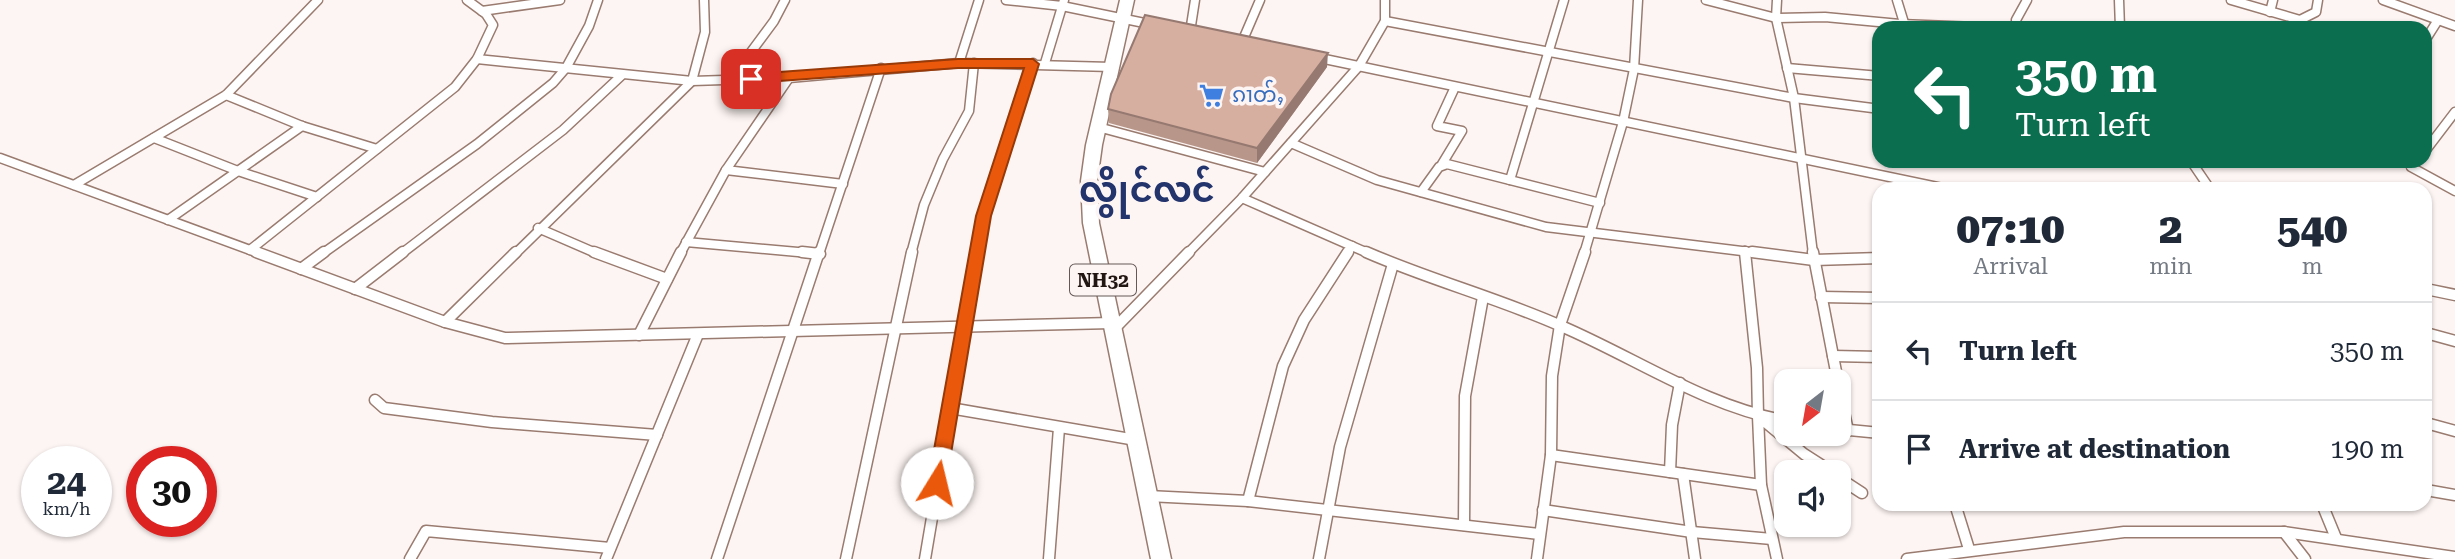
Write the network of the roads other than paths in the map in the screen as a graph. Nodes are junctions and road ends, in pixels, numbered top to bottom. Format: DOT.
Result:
graph roads {
  1 [pos="318,0"];
  2 [pos="467,0"];
  3 [pos="560,0"];
  4 [pos="597,0"];
  5 [pos="704,0"];
  6 [pos="785,0"];
  7 [pos="979,0"];
  8 [pos="1006,0"];
  9 [pos="1127,0"];
  10 [pos="1195,0"];
  11 [pos="1260,0"];
  12 [pos="1385,0"];
  13 [pos="1564,0"];
  14 [pos="1638,0"];
  15 [pos="1706,0"];
  16 [pos="1777,0"];
  17 [pos="1897,0"];
  18 [pos="2027,0"];
  19 [pos="2119,0"];
  20 [pos="2231,0"];
  21 [pos="2273,0"];
  22 [pos="2318,0"];
  23 [pos="2382,0"];
  24 [pos="1063,3"];
  25 [pos="482,11"];
  26 [pos="2270,12"];
  27 [pos="1123,18"];
  28 [pos="1776,18"];
  29 [pos="2300,20"];
  30 [pos="2438,20"];
  31 [pos="1903,21"];
  32 [pos="2016,21"];
  33 [pos="2120,21"];
  34 [pos="1385,22"];
  35 [pos="1872,22"];
  36 [pos="1163,26"];
  37 [pos="2455,26"];
  38 [pos="1176,29"];
  39 [pos="2432,30"];
  40 [pos="1190,32"];
  41 [pos="1203,34"];
  42 [pos="1229,40"];
  43 [pos="1242,42"];
  44 [pos="1255,45"];
  45 [pos="1547,52"];
  46 [pos="1307,55"];
  47 [pos="477,60"];
  48 [pos="958,64"];
  49 [pos="974,64"];
  50 [pos="1033,64"];
  51 [pos="1045,64"];
  52 [pos="1359,66"];
  53 [pos="1112,67"];
  54 [pos="566,68"];
  55 [pos="881,68"];
  56 [pos="1787,68"];
  57 [pos="1634,69"];
  58 [pos="622,75"];
  59 [pos="1872,75"];
  60 [pos="789,78"];
  61 [pos="731,79"];
  62 [pos="692,81"];
  63 [pos="1455,87"];
  64 [pos="226,95"];
  65 [pos="1794,98"];
  66 [pos="1532,103"];
  67 [pos="1872,108"];
  68 [pos="2454,118"];
  69 [pos="1623,122"];
  70 [pos="302,125"];
  71 [pos="1098,127"];
  72 [pos="155,138"];
  73 [pos="1291,142"];
  74 [pos="2432,143"];
  75 [pos="377,149"];
  76 [pos="1801,157"];
  77 [pos="0,158"];
  78 [pos="1442,164"];
  79 [pos="2413,168"];
  80 [pos="726,170"];
  81 [pos="238,171"];
  82 [pos="1265,172"];
  83 [pos="1510,180"];
  84 [pos="1915,182"];
  85 [pos="843,184"];
  86 [pos="74,185"];
  87 [pos="2455,191"];
  88 [pos="1422,192"];
  89 [pos="317,197"];
  90 [pos="1242,198"];
  91 [pos="1600,204"];
  92 [pos="168,220"];
  93 [pos="538,228"];
  94 [pos="1592,232"];
  95 [pos="686,242"];
  96 [pos="1352,246"];
  97 [pos="250,250"];
  98 [pos="1745,251"];
  99 [pos="820,254"];
  100 [pos="1872,258"];
  101 [pos="1814,260"];
  102 [pos="1393,264"];
  103 [pos="301,269"];
  104 [pos="667,279"];
  105 [pos="355,289"];
  106 [pos="2432,290"];
  107 [pos="2455,295"];
  108 [pos="1483,297"];
  109 [pos="1821,297"];
  110 [pos="1872,298"];
  111 [pos="445,322"];
  112 [pos="1560,325"];
  113 [pos="962,326"];
  114 [pos="1112,327"];
  115 [pos="896,328"];
  116 [pos="794,331"];
  117 [pos="698,334"];
  118 [pos="639,335"];
  119 [pos="2432,335"];
  120 [pos="2455,341"];
  121 [pos="1833,356"];
  122 [pos="1872,357"];
  123 [pos="1836,369"];
  124 [pos="1680,383"];
  125 [pos="375,400"];
  126 [pos="950,408"];
  127 [pos="1758,416"];
  128 [pos="1774,419"];
  129 [pos="2432,425"];
  130 [pos="1059,428"];
  131 [pos="1852,431"];
  132 [pos="2455,431"];
  133 [pos="1872,432"];
  134 [pos="657,435"];
  135 [pos="1136,440"];
  136 [pos="1551,454"];
  137 [pos="1813,460"];
  138 [pos="1670,472"];
  139 [pos="1683,474"];
  140 [pos="1761,485"];
  141 [pos="1851,486"];
  142 [pos="2432,491"];
  143 [pos="1862,493"];
  144 [pos="2455,495"];
  145 [pos="1148,496"];
  146 [pos="1248,501"];
  147 [pos="1326,509"];
  148 [pos="1543,510"];
  149 [pos="1957,511"];
  150 [pos="2325,511"];
  151 [pos="1464,525"];
  152 [pos="1692,532"];
  153 [pos="2284,532"];
  154 [pos="1539,534"];
  155 [pos="2336,538"];
  156 [pos="1772,539"];
  157 [pos="610,548"];
  158 [pos="1969,549"];
  159 [pos="2455,557"];
  160 [pos="410,559"];
  161 [pos="606,559"];
  162 [pos="717,559"];
  163 [pos="846,559"];
  164 [pos="925,559"];
  165 [pos="1049,559"];
  166 [pos="1161,559"];
  167 [pos="1320,559"];
  168 [pos="1537,559"];
  169 [pos="1695,559"];
  170 [pos="1777,559"];
  171 [pos="1907,559"];
  172 [pos="2305,559"];
  1 -- 64 [label="street"];
  2 -- 25 [label="street"];
  3 -- 25 [label="street"];
  4 -- 54 [label="street"];
  5 -- 62 [label="street"];
  6 -- 61 [label="street"];
  7 -- 48 [label="street"];
  8 -- 24 [label="street"];
  9 -- 27 [label="highway, NH32"];
  10 -- 40 [label="street"];
  11 -- 43 [label="street"];
  12 -- 34 [label="street"];
  13 -- 45 [label="street"];
  14 -- 57 [label="street"];
  15 -- 28 [label="street"];
  16 -- 28 [label="street"];
  17 -- 31 [label="street"];
  18 -- 32 [label="street"];
  19 -- 33 [label="street"];
  20 -- 26 [label="street"];
  21 -- 26 [label="street"];
  22 -- 29 [label="street"];
  23 -- 30 [label="street"];
  24 -- 27 [label="street"];
  24 -- 51 [label="street"];
  25 -- 47 [label="street"];
  26 -- 29 [label="street"];
  27 -- 36 [label="street"];
  27 -- 53 [label="highway, NH32"];
  28 -- 35 [label="street"];
  28 -- 56 [label="street"];
  30 -- 37 [label="street"];
  30 -- 39 [label="street"];
  34 -- 45 [label="street"];
  34 -- 52 [label="street"];
  38 -- 40 [label="street"];
  40 -- 41 [label="street"];
  42 -- 43 [label="street"];
  43 -- 44 [label="street"];
  45 -- 57 [label="street"];
  45 -- 66 [label="street"];
  46 -- 52 [label="street"];
  47 -- 54 [label="street"];
  47 -- 75 [label="street"];
  48 -- 49 [label="street"];
  48 -- 55 [label="street"];
  49 -- 50 [label="street"];
  49 -- 115 [label="street"];
  50 -- 51 [label="street"];
  50 -- 113 [label="street"];
  51 -- 53 [label="street"];
  52 -- 63 [label="street"];
  52 -- 73 [label="street"];
  53 -- 71 [label="highway, NH32"];
  54 -- 58 [label="street"];
  54 -- 103 [label="street"];
  55 -- 60 [label="street"];
  55 -- 85 [label="street"];
  56 -- 59 [label="street"];
  56 -- 65 [label="street"];
  57 -- 65 [label="street"];
  57 -- 69 [label="street"];
  58 -- 62 [label="street"];
  58 -- 105 [label="street"];
  60 -- 61 [label="street"];
  60 -- 80 [label="street"];
  61 -- 62 [label="street"];
  62 -- 93 [label="street"];
  63 -- 66 [label="street"];
  63 -- 78 [label="street"];
  64 -- 70 [label="street"];
  64 -- 72 [label="street"];
  65 -- 67 [label="street"];
  65 -- 76 [label="street"];
  66 -- 69 [label="street"];
  66 -- 83 [label="street"];
  68 -- 74 [label="street"];
  69 -- 76 [label="street"];
  69 -- 91 [label="street"];
  70 -- 75 [label="street"];
  70 -- 81 [label="street"];
  71 -- 82 [label="street"];
  71 -- 114 [label="highway, NH32"];
  72 -- 81 [label="street"];
  72 -- 86 [label="street"];
  73 -- 82 [label="street"];
  73 -- 88 [label="street"];
  75 -- 89 [label="street"];
  76 -- 84 [label="street"];
  76 -- 101 [label="street"];
  77 -- 86 [label="street"];
  78 -- 83 [label="street"];
  78 -- 88 [label="street"];
  79 -- 87 [label="street"];
  80 -- 85 [label="street"];
  80 -- 95 [label="street"];
  81 -- 89 [label="street"];
  81 -- 92 [label="street"];
  82 -- 90 [label="street"];
  83 -- 91 [label="street"];
  85 -- 99 [label="street"];
  86 -- 92 [label="street"];
  88 -- 94 [label="street"];
  89 -- 97 [label="street"];
  90 -- 96 [label="street"];
  90 -- 114 [label="street"];
  91 -- 94 [label="street"];
  92 -- 97 [label="street"];
  93 -- 104 [label="street"];
  93 -- 111 [label="street"];
  94 -- 98 [label="street"];
  94 -- 112 [label="street"];
  95 -- 99 [label="street"];
  95 -- 104 [label="street"];
  96 -- 102 [label="street"];
  96 -- 146 [label="street"];
  97 -- 103 [label="street"];
  98 -- 101 [label="street"];
  98 -- 127 [label="street"];
  99 -- 116 [label="street"];
  100 -- 101 [label="street"];
  101 -- 109 [label="street"];
  102 -- 108 [label="street"];
  102 -- 147 [label="street"];
  103 -- 105 [label="street"];
  104 -- 118 [label="street"];
  105 -- 111 [label="street"];
  106 -- 107 [label="street"];
  108 -- 112 [label="street"];
  108 -- 151 [label="street"];
  109 -- 110 [label="street"];
  109 -- 121 [label="street"];
  111 -- 118 [label="street"];
  112 -- 124 [label="street"];
  112 -- 136 [label="street"];
  113 -- 114 [label="street"];
  113 -- 115 [label="street"];
  113 -- 126 [label="street"];
  114 -- 135 [label="highway, NH32"];
  115 -- 116 [label="street"];
  115 -- 163 [label="street"];
  116 -- 117 [label="street"];
  116 -- 162 [label="street"];
  117 -- 118 [label="street"];
  117 -- 134 [label="street"];
  119 -- 120 [label="street"];
  121 -- 122 [label="street"];
  121 -- 123 [label="street"];
  124 -- 127 [label="street"];
  124 -- 138 [label="street"];
  125 -- 134 [label="street"];
  126 -- 130 [label="street"];
  126 -- 164 [label="street"];
  127 -- 128 [label="street"];
  127 -- 137 [label="street"];
  127 -- 140 [label="street"];
  129 -- 132 [label="street"];
  130 -- 135 [label="street"];
  130 -- 165 [label="street"];
  131 -- 133 [label="street"];
  134 -- 157 [label="street"];
  135 -- 145 [label="highway, NH32"];
  136 -- 138 [label="street"];
  136 -- 148 [label="street"];
  138 -- 139 [label="street"];
  139 -- 140 [label="street"];
  139 -- 152 [label="street"];
  140 -- 156 [label="street"];
  141 -- 143 [label="street"];
  142 -- 144 [label="street"];
  145 -- 146 [label="street"];
  145 -- 166 [label="highway, NH32"];
  146 -- 147 [label="street"];
  147 -- 151 [label="street"];
  147 -- 167 [label="street"];
  148 -- 152 [label="street"];
  148 -- 154 [label="street"];
  149 -- 158 [label="street"];
  150 -- 155 [label="street"];
  151 -- 154 [label="street"];
  152 -- 156 [label="street"];
  152 -- 169 [label="street"];
  153 -- 155 [label="street"];
  153 -- 158 [label="street"];
  153 -- 172 [label="street"];
  154 -- 168 [label="street"];
  155 -- 159 [label="street"];
  156 -- 170 [label="street"];
  157 -- 160 [label="street"];
  157 -- 161 [label="street"];
  158 -- 171 [label="street"];
}
